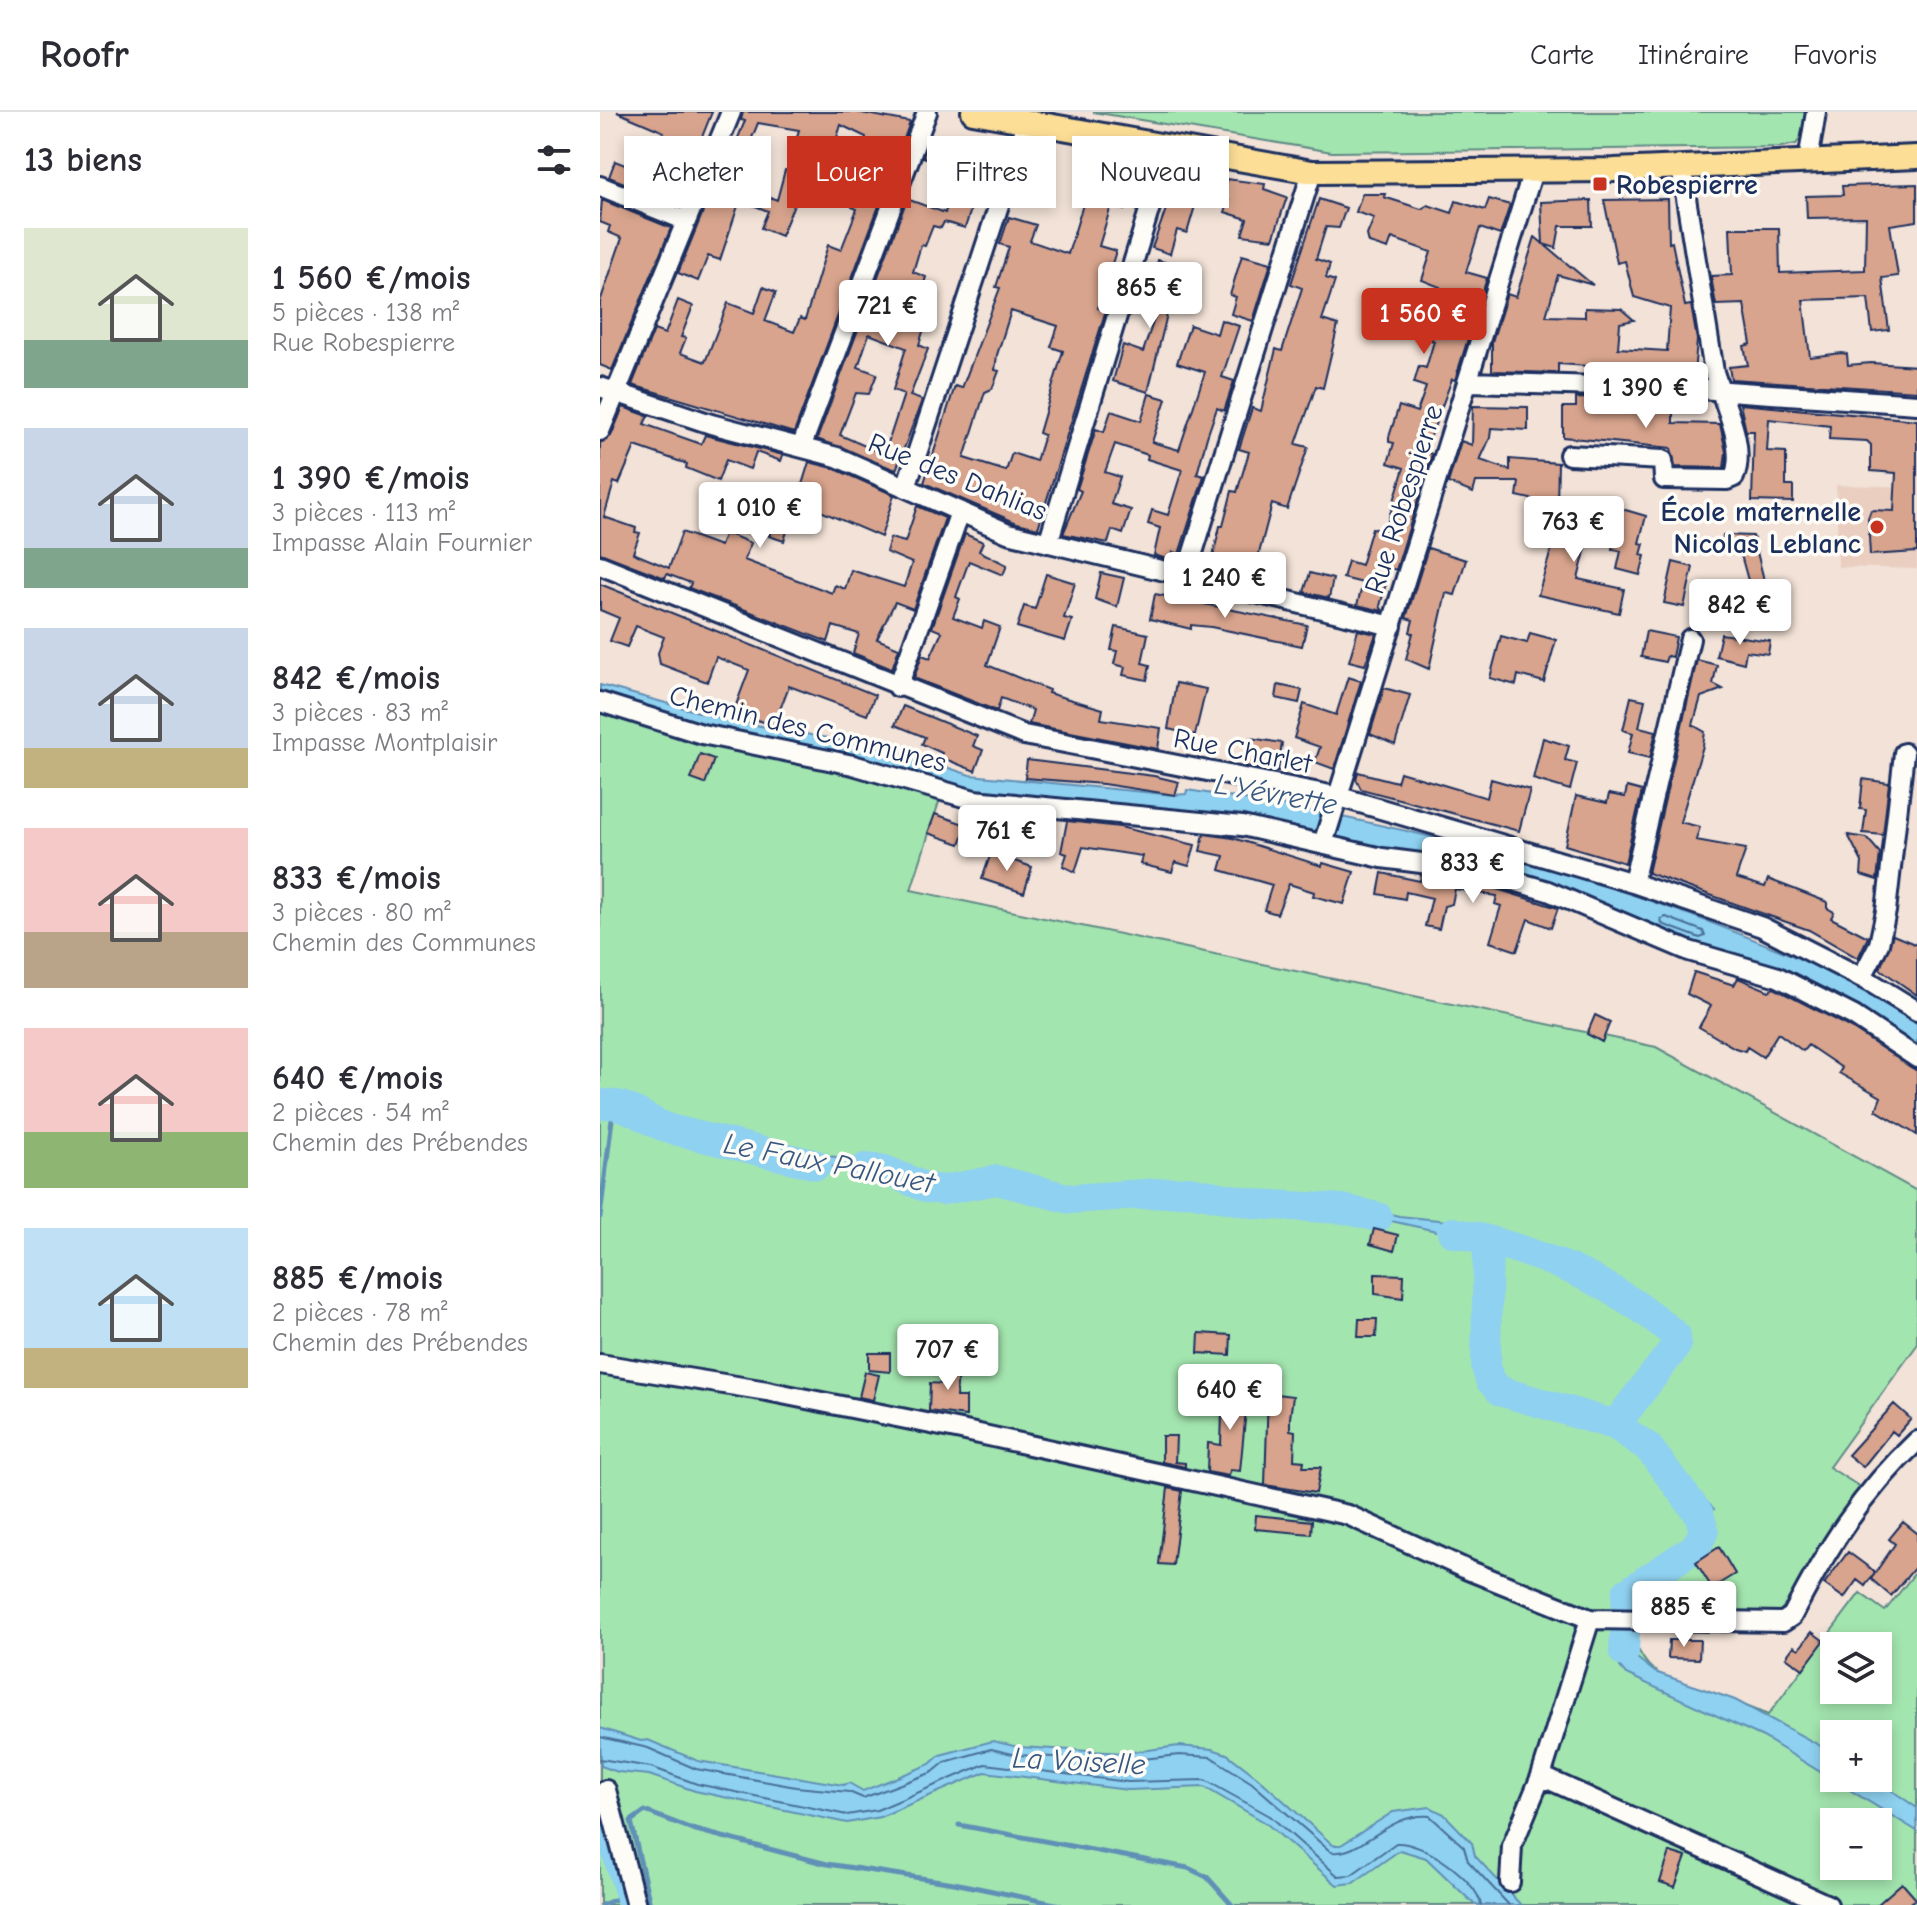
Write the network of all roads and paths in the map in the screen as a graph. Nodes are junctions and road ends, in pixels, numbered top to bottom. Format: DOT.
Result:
graph roads {
  1 [pos="731,112"];
  2 [pos="927,112"];
  3 [pos="973,112"];
  4 [pos="1816,112"];
  5 [pos="1026,123"];
  6 [pos="1100,136"];
  7 [pos="1917,157"];
  8 [pos="1229,158"];
  9 [pos="1808,161"];
  10 [pos="1681,167"];
  11 [pos="1533,171"];
  12 [pos="1312,172"];
  13 [pos="600,186"];
  14 [pos="1150,208"];
  15 [pos="684,220"];
  16 [pos="1469,382"];
  17 [pos="608,389"];
  18 [pos="1720,391"];
  19 [pos="1917,404"];
  20 [pos="600,431"];
  21 [pos="802,445"];
  22 [pos="1569,455"];
  23 [pos="906,487"];
  24 [pos="960,512"];
  25 [pos="1048,543"];
  26 [pos="600,565"];
  27 [pos="1186,575"];
  28 [pos="1392,626"];
  29 [pos="1690,639"];
  30 [pos="898,687"];
  31 [pos="600,702"];
  32 [pos="1904,753"];
  33 [pos="1337,804"];
  34 [pos="1325,841"];
  35 [pos="1557,862"];
  36 [pos="1633,883"];
  37 [pos="1548,889"];
  38 [pos="1862,977"];
  39 [pos="1917,1011"];
  40 [pos="1917,1058"];
  41 [pos="600,1364"];
  42 [pos="1917,1441"];
  43 [pos="1590,1619"];
  44 [pos="1541,1776"];
  45 [pos="606,1790"];
  46 [pos="1510,1882"];
  47 [pos="635,1902"];
  48 [pos="1828,1905"];
  1 -- 15 [label="street"];
  2 -- 21 [label="street"];
  3 -- 5 [label="main road"];
  4 -- 9 [label="street"];
  5 -- 6 [label="main road"];
  5 -- 23 [label="street"];
  7 -- 9 [label="main road"];
  8 -- 12 [label="main road"];
  9 -- 10 [label="main road"];
  10 -- 11 [label="main road"];
  10 -- 18 [label="street"];
  11 -- 12 [label="main road"];
  11 -- 16 [label="street, Rue Robespierre"];
  12 -- 27 [label="street"];
  13 -- 15 [label="street"];
  14 -- 25 [label="street"];
  15 -- 17 [label="street"];
  16 -- 18 [label="street"];
  16 -- 28 [label="street, Rue Robespierre"];
  17 -- 20 [label="street"];
  17 -- 21 [label="street, Rue des Dahlias"];
  18 -- 19 [label="street"];
  18 -- 22 [label="street"];
  21 -- 23 [label="street, Rue des Dahlias"];
  23 -- 24 [label="street, Rue des Dahlias"];
  24 -- 25 [label="street, Rue des Dahlias"];
  24 -- 30 [label="street"];
  25 -- 27 [label="street, Rue des Dahlias"];
  26 -- 30 [label="street, Rue Charlet"];
  27 -- 28 [label="street, Rue des Dahlias"];
  28 -- 33 [label="street, Rue Robespierre"];
  29 -- 36 [label="street"];
  30 -- 33 [label="street, Rue Charlet"];
  31 -- 34 [label="street, Chemin des Communes"];
  32 -- 38 [label="street"];
  33 -- 34 [label="street, Rue Robespierre"];
  33 -- 35 [label="street, Rue Charlet"];
  34 -- 37 [label="street, Chemin des Communes"];
  35 -- 36 [label="street, Rue Charlet"];
  35 -- 37 [label="street"];
  36 -- 38 [label="street, Rue Charlet"];
  37 -- 40 [label="street, Chemin des Communes"];
  38 -- 39 [label="street, Rue Charlet"];
  41 -- 43 [label="street"];
  42 -- 43 [label="street"];
  43 -- 44 [label="street"];
  44 -- 46 [label="street"];
  44 -- 48 [label="street"];
  45 -- 47 [label="street"];
}
